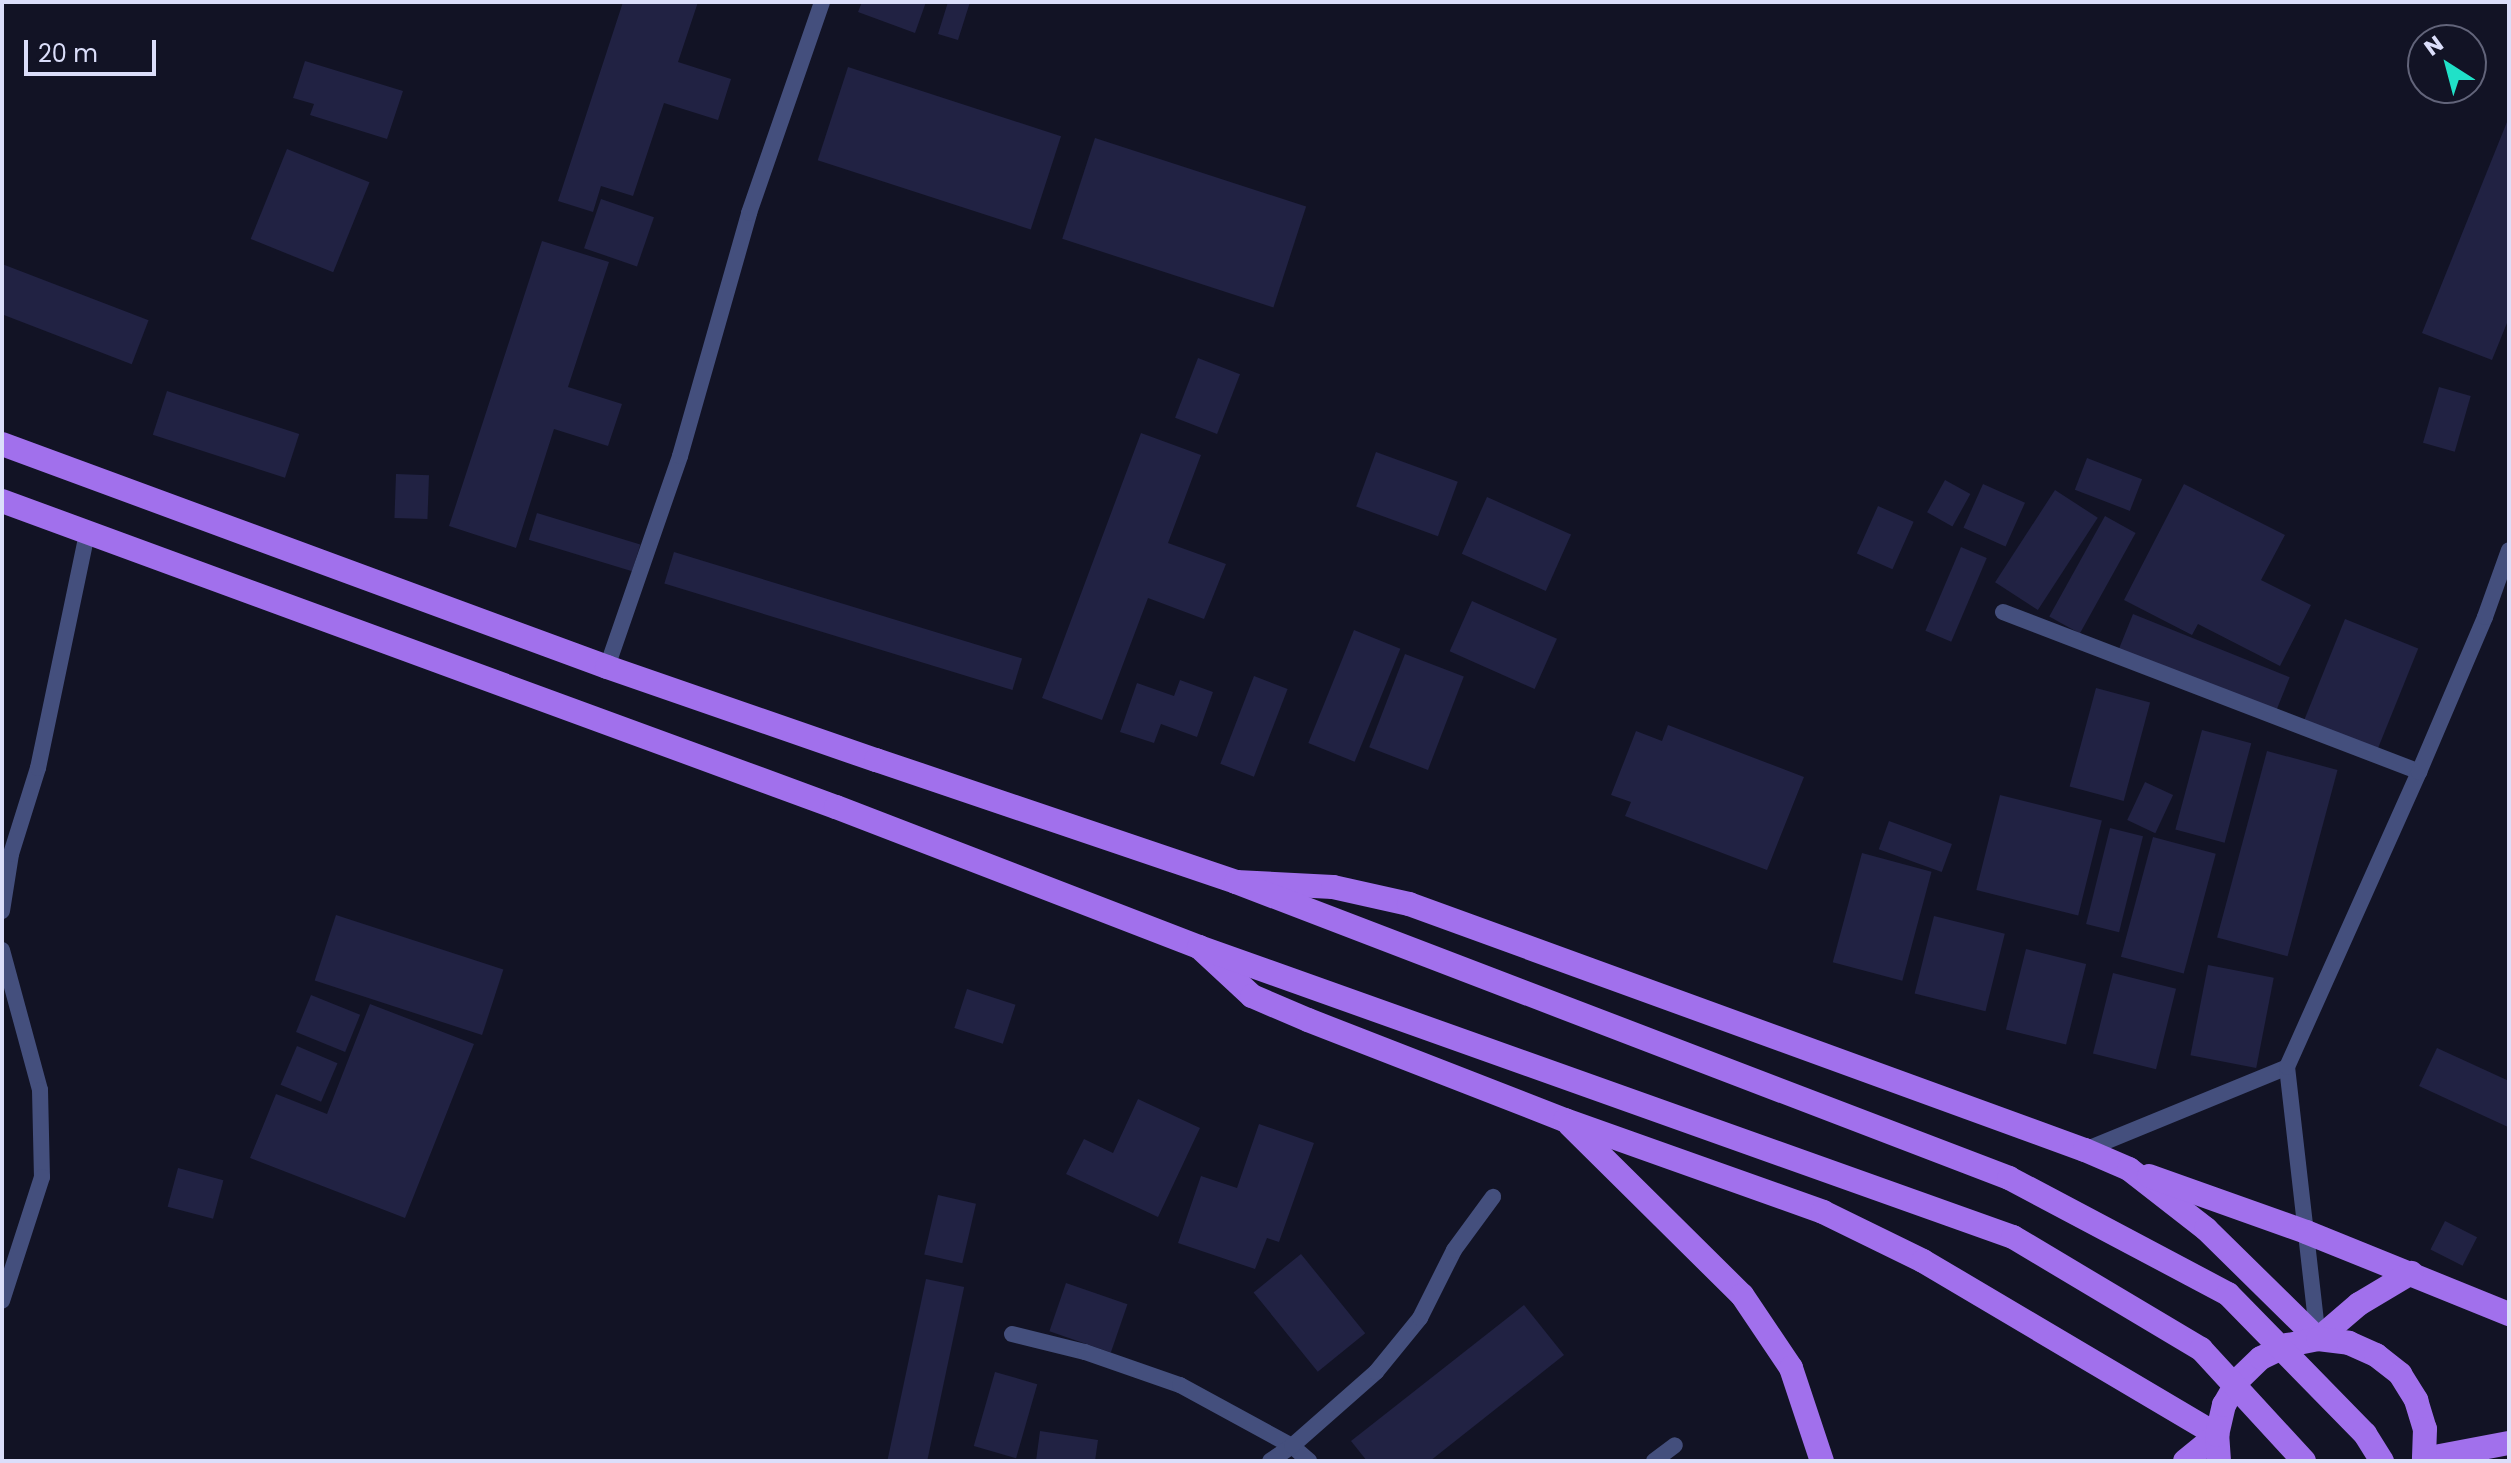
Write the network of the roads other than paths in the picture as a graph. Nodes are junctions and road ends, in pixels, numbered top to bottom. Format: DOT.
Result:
graph roads {
  1 [pos="822,2"];
  2 [pos="2,444"];
  3 [pos="2,501"];
  4 [pos="87,533"];
  5 [pos="2509,550"];
  6 [pos="2003,612"];
  7 [pos="607,667"];
  8 [pos="2419,772"];
  9 [pos="1236,882"];
  10 [pos="2,911"];
  11 [pos="1199,947"];
  12 [pos="2,950"];
  13 [pos="2287,1067"];
  14 [pos="1565,1120"];
  15 [pos="2085,1150"];
  16 [pos="2129,1169"];
  17 [pos="1493,1197"];
  18 [pos="2306,1232"];
  19 [pos="2411,1273"];
  20 [pos="2,1301"];
  21 [pos="2509,1314"];
  22 [pos="1012,1334"];
  23 [pos="2318,1339"];
  24 [pos="2217,1435"];
  25 [pos="2509,1443"];
  26 [pos="1675,1445"];
  27 [pos="1292,1446"];
  28 [pos="2424,1460"];
  29 [pos="1270,1461"];
  30 [pos="1309,1461"];
  31 [pos="1654,1461"];
  32 [pos="1822,1461"];
  33 [pos="2185,1461"];
  34 [pos="2219,1461"];
  35 [pos="2304,1461"];
  36 [pos="2382,1461"];
  1 -- 7 [label="street"];
  2 -- 7 [label="main road"];
  3 -- 4 [label="main road"];
  4 -- 10 [label="street"];
  4 -- 11 [label="main road"];
  5 -- 8 [label="street"];
  6 -- 8 [label="street"];
  7 -- 9 [label="main road"];
  8 -- 13 [label="street"];
  9 -- 15 [label="main road"];
  9 -- 36 [label="main road, bridge"];
  11 -- 14 [label="main road"];
  11 -- 35 [label="main road, bridge"];
  12 -- 20 [label="street"];
  13 -- 15 [label="street"];
  13 -- 18 [label="street"];
  14 -- 24 [label="main road"];
  14 -- 32 [label="main road"];
  15 -- 16 [label="main road"];
  16 -- 18 [label="main road"];
  16 -- 23 [label="main road"];
  17 -- 27 [label="street"];
  18 -- 19 [label="main road"];
  18 -- 23 [label="street"];
  19 -- 21 [label="main road"];
  19 -- 23 [label="main road"];
  22 -- 27 [label="street"];
  23 -- 24 [label="main road"];
  23 -- 28 [label="main road"];
  24 -- 33 [label="main road"];
  24 -- 34 [label="main road"];
  25 -- 28 [label="main road"];
  26 -- 31 [label="street"];
  27 -- 29 [label="street"];
  27 -- 30 [label="street"];
}
